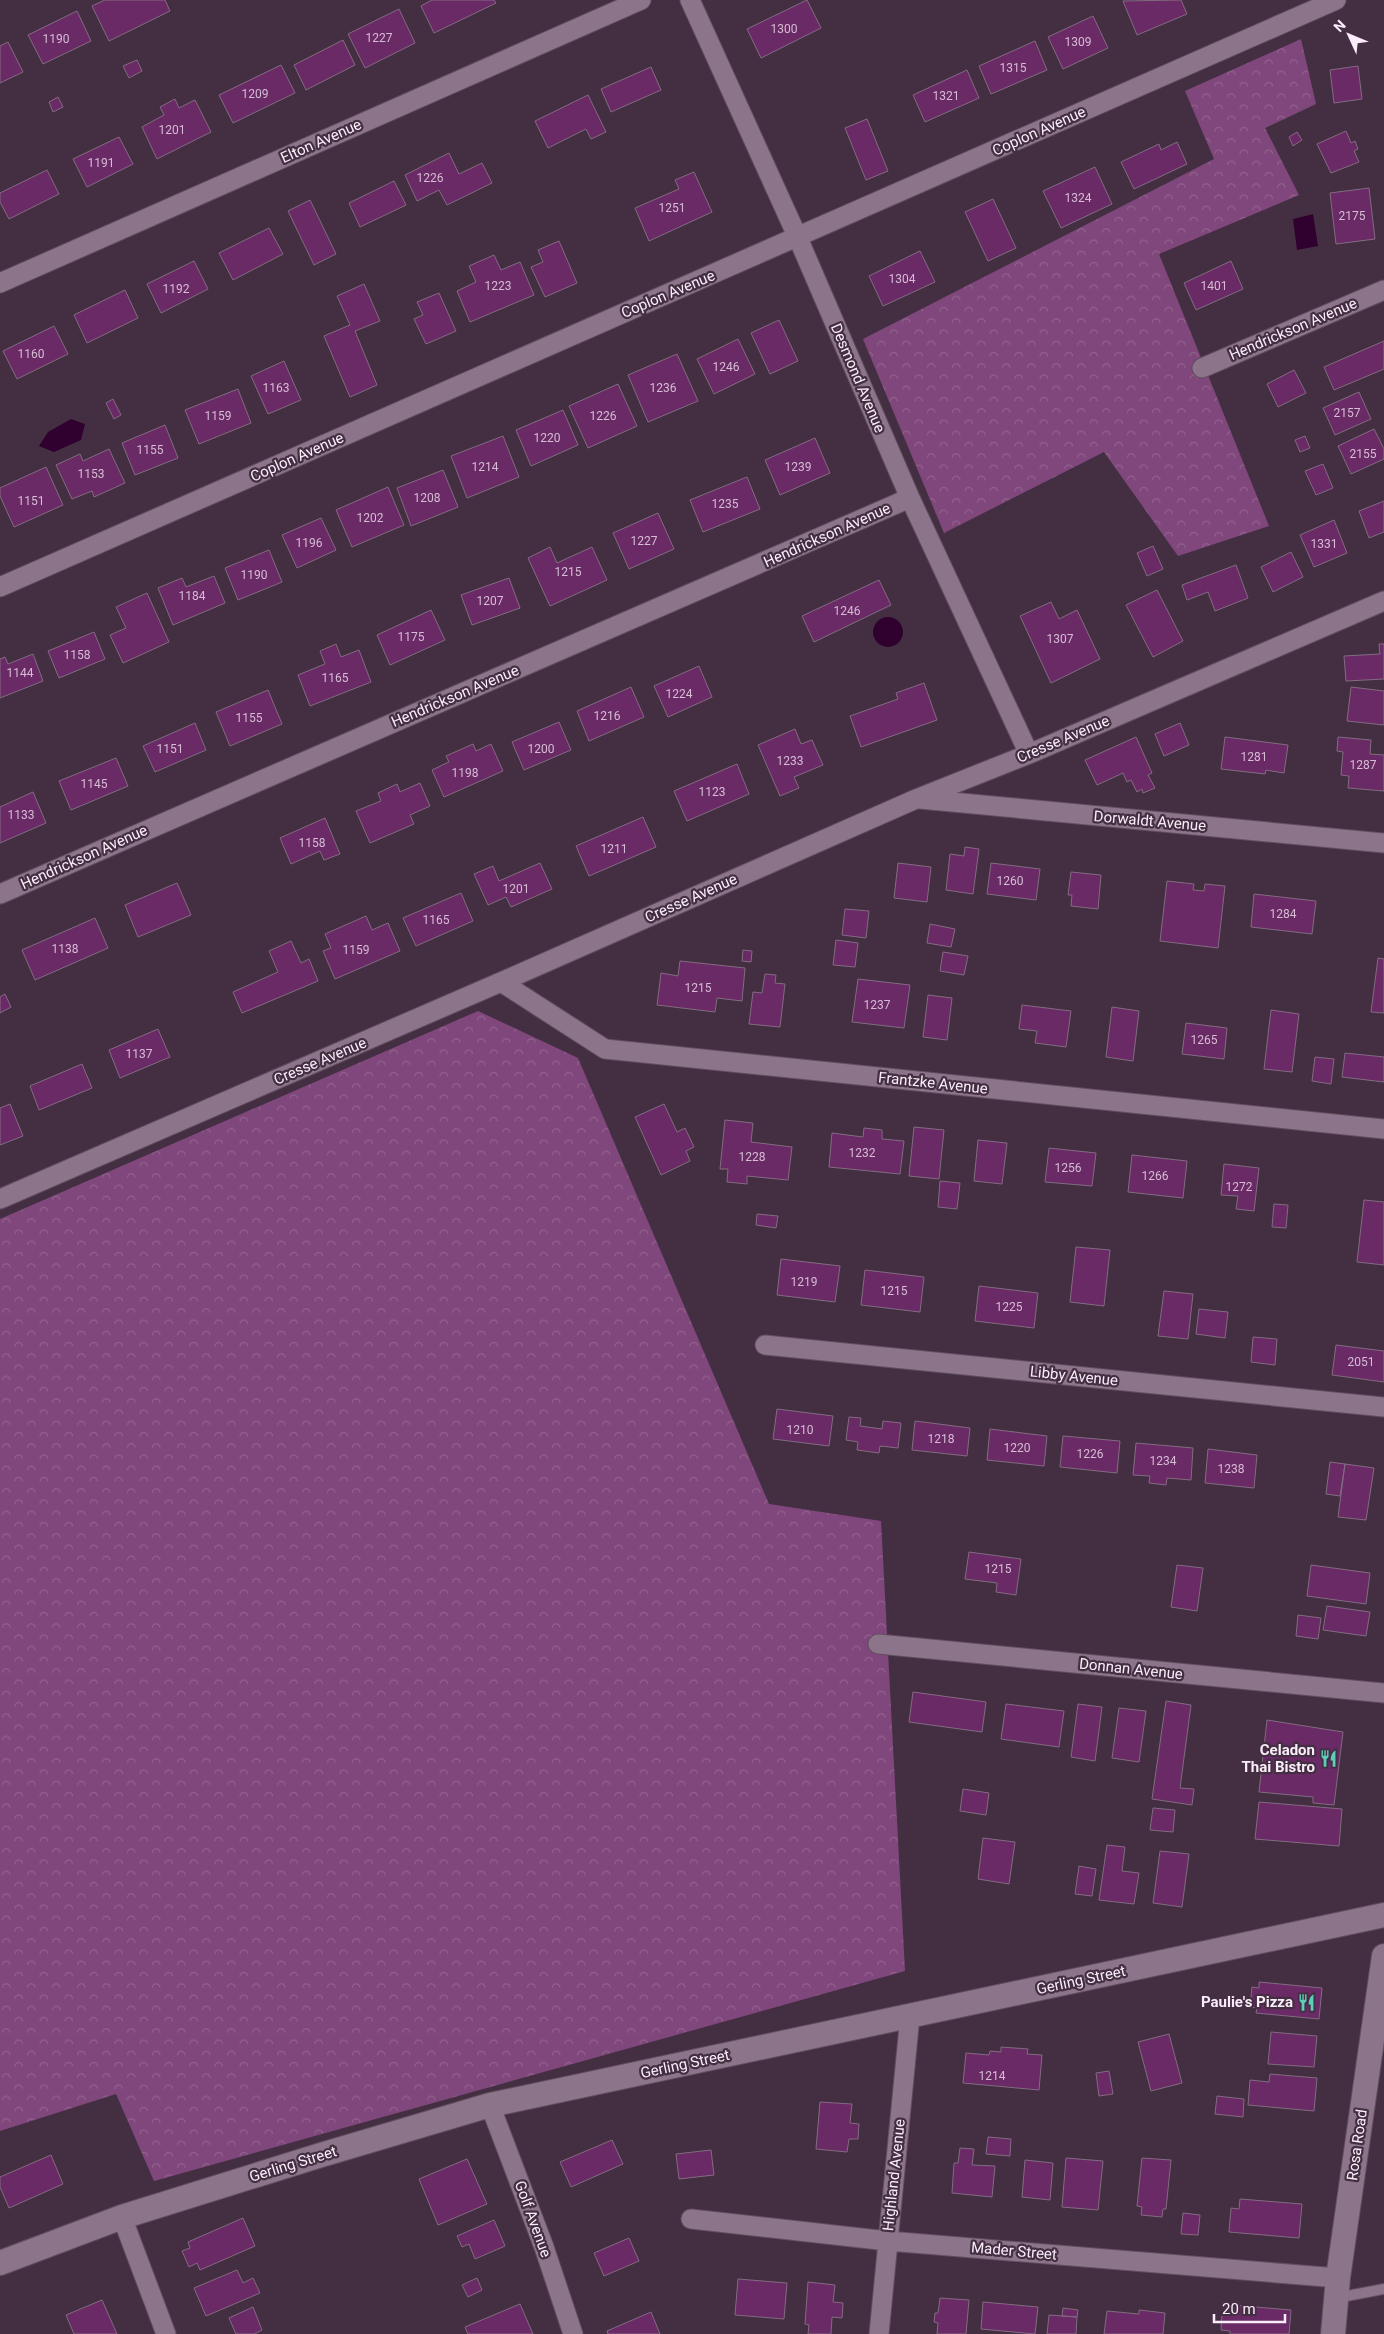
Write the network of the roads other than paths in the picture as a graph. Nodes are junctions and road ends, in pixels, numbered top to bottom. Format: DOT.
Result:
graph roads {
  1 [pos="641,0"];
  2 [pos="690,0"];
  3 [pos="1336,0"];
  4 [pos="798,238"];
  5 [pos="0,283"];
  6 [pos="1384,290"];
  7 [pos="1202,368"];
  8 [pos="910,498"];
  9 [pos="0,587"];
  10 [pos="1384,601"];
  11 [pos="1029,754"];
  12 [pos="916,798"];
  13 [pos="1384,843"];
  14 [pos="0,894"];
  15 [pos="501,982"];
  16 [pos="1384,1129"];
  17 [pos="0,1199"];
  18 [pos="765,1345"];
  19 [pos="1384,1407"];
  20 [pos="878,1644"];
  21 [pos="1384,1693"];
  22 [pos="1384,1915"];
  23 [pos="1384,1956"];
  24 [pos="910,2016"];
  25 [pos="490,2105"];
  26 [pos="122,2217"];
  27 [pos="691,2219"];
  28 [pos="888,2241"];
  29 [pos="0,2263"];
  30 [pos="1337,2288"];
  31 [pos="1384,2289"];
  32 [pos="166,2334"];
  33 [pos="573,2334"];
  34 [pos="879,2334"];
  35 [pos="1333,2334"];
  1 -- 5 [label="street, Elton Avenue"];
  2 -- 4 [label="street, Desmond Avenue"];
  3 -- 4 [label="street, Coplon Avenue"];
  4 -- 8 [label="street, Desmond Avenue"];
  4 -- 9 [label="street, Coplon Avenue"];
  6 -- 7 [label="street, Hendrickson Avenue"];
  8 -- 11 [label="street, Desmond Avenue"];
  8 -- 14 [label="street, Hendrickson Avenue"];
  10 -- 11 [label="street, Cresse Avenue"];
  11 -- 12 [label="street, Cresse Avenue"];
  12 -- 13 [label="street, Dorwaldt Avenue"];
  12 -- 15 [label="street, Cresse Avenue"];
  15 -- 16 [label="street, Frantzke Avenue"];
  15 -- 17 [label="street, Cresse Avenue"];
  18 -- 19 [label="street, Libby Avenue"];
  20 -- 21 [label="street, Donnan Avenue"];
  22 -- 24 [label="street, Gerling Street"];
  23 -- 30 [label="street, Rosa Road"];
  24 -- 25 [label="street, Gerling Street"];
  24 -- 28 [label="street, Highland Avenue"];
  25 -- 26 [label="street, Gerling Street"];
  25 -- 33 [label="street, Golf Avenue"];
  26 -- 29 [label="street, Gerling Street"];
  26 -- 32 [label="street"];
  27 -- 28 [label="street, Mader Street"];
  28 -- 30 [label="street, Mader Street"];
  28 -- 34 [label="street, Highland Avenue"];
  30 -- 31 [label="lane"];
  30 -- 35 [label="street, Rosa Road"];
}
